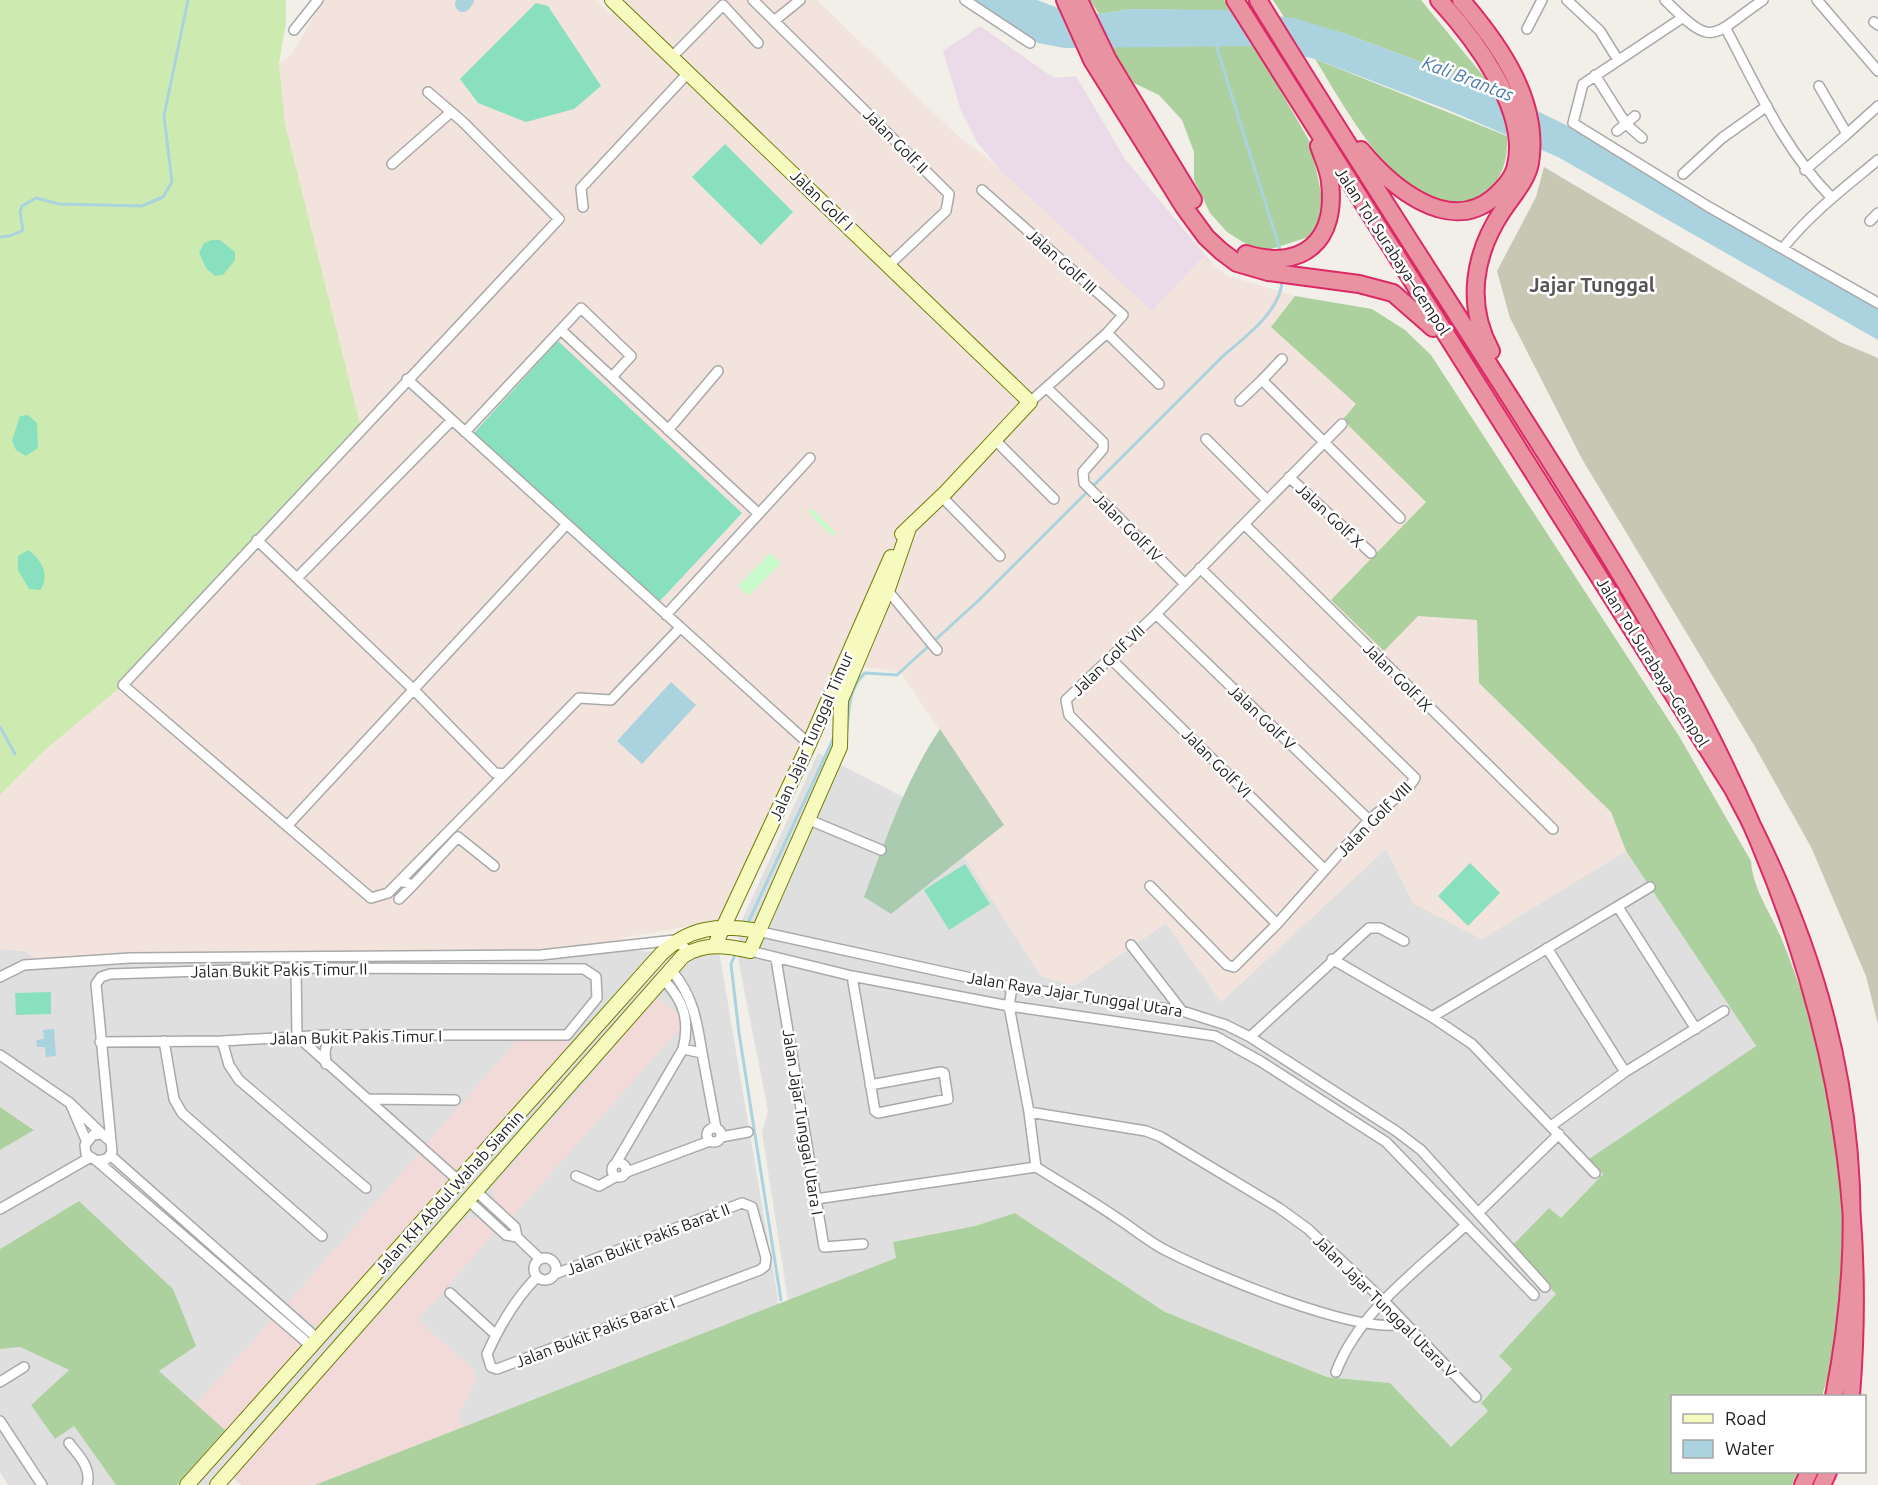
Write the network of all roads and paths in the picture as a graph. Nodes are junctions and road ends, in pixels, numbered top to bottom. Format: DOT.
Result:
graph roads {
  1 [pos="318,0"];
  2 [pos="753,0"];
  3 [pos="800,0"];
  4 [pos="965,0"];
  5 [pos="1065,0"];
  6 [pos="1079,0"];
  7 [pos="1235,0"];
  8 [pos="1258,0"];
  9 [pos="1439,0"];
  10 [pos="1461,0"];
  11 [pos="1542,0"];
  12 [pos="1567,0"];
  13 [pos="1665,0"];
  14 [pos="1763,0"];
  15 [pos="1817,0"];
  16 [pos="617,2"];
  17 [pos="721,3"];
  18 [pos="1682,18"];
  19 [pos="774,21"];
  20 [pos="1725,27"];
  21 [pos="1527,28"];
  22 [pos="294,30"];
  23 [pos="758,43"];
  24 [pos="1030,43"];
  25 [pos="672,57"];
  26 [pos="1100,60"];
  27 [pos="1618,60"];
  28 [pos="1878,71"];
  29 [pos="688,73"];
  30 [pos="1595,75"];
  31 [pos="1819,86"];
  32 [pos="429,92"];
  33 [pos="1318,99"];
  34 [pos="1767,106"];
  35 [pos="1878,106"];
  36 [pos="451,112"];
  37 [pos="1635,116"];
  38 [pos="1308,119"];
  39 [pos="1626,124"];
  40 [pos="1617,131"];
  41 [pos="1847,134"];
  42 [pos="1642,138"];
  43 [pos="1878,160"];
  44 [pos="392,164"];
  45 [pos="1523,164"];
  46 [pos="1805,170"];
  47 [pos="1683,174"];
  48 [pos="982,190"];
  49 [pos="1831,197"];
  50 [pos="583,207"];
  51 [pos="1878,213"];
  52 [pos="1870,221"];
  53 [pos="1783,248"];
  54 [pos="889,265"];
  55 [pos="1291,266"];
  56 [pos="1878,302"];
  57 [pos="561,330"];
  58 [pos="1107,333"];
  59 [pos="1282,359"];
  60 [pos="718,370"];
  61 [pos="612,377"];
  62 [pos="407,379"];
  63 [pos="1262,380"];
  64 [pos="1159,384"];
  65 [pos="1047,388"];
  66 [pos="1240,401"];
  67 [pos="1030,402"];
  68 [pos="1499,418"];
  69 [pos="452,420"];
  70 [pos="1342,424"];
  71 [pos="668,430"];
  72 [pos="465,432"];
  73 [pos="1534,434"];
  74 [pos="1206,439"];
  75 [pos="994,440"];
  76 [pos="1324,440"];
  77 [pos="810,458"];
  78 [pos="1289,477"];
  79 [pos="942,497"];
  80 [pos="1054,499"];
  81 [pos="1267,501"];
  82 [pos="759,514"];
  83 [pos="1400,518"];
  84 [pos="567,524"];
  85 [pos="1244,524"];
  86 [pos="257,540"];
  87 [pos="1371,554"];
  88 [pos="1000,556"];
  89 [pos="1200,568"];
  90 [pos="297,578"];
  91 [pos="1185,584"];
  92 [pos="884,586"];
  93 [pos="1156,614"];
  94 [pos="666,615"];
  95 [pos="680,628"];
  96 [pos="937,650"];
  97 [pos="1110,658"];
  98 [pos="414,690"];
  99 [pos="809,744"];
  100 [pos="505,774"];
  101 [pos="807,819"];
  102 [pos="1369,820"];
  103 [pos="288,825"];
  104 [pos="1772,828"];
  105 [pos="1553,829"];
  106 [pos="881,850"];
  107 [pos="494,866"];
  108 [pos="1324,869"];
  109 [pos="400,881"];
  110 [pos="413,885"];
  111 [pos="1150,886"];
  112 [pos="1650,887"];
  113 [pos="399,899"];
  114 [pos="1618,907"];
  115 [pos="1277,924"];
  116 [pos="725,926"];
  117 [pos="755,930"];
  118 [pos="675,940"];
  119 [pos="1404,941"];
  120 [pos="717,945"];
  121 [pos="1131,945"];
  122 [pos="1547,948"];
  123 [pos="747,950"];
  124 [pos="690,952"];
  125 [pos="776,959"];
  126 [pos="1332,959"];
  127 [pos="296,968"];
  128 [pos="668,976"];
  129 [pos="852,976"];
  130 [pos="0,977"];
  131 [pos="1012,987"];
  132 [pos="595,1001"];
  133 [pos="1009,1006"];
  134 [pos="1182,1011"];
  135 [pos="1724,1011"];
  136 [pos="1432,1017"];
  137 [pos="1696,1029"];
  138 [pos="329,1035"];
  139 [pos="297,1036"];
  140 [pos="1250,1037"];
  141 [pos="164,1041"];
  142 [pos="222,1041"];
  143 [pos="100,1042"];
  144 [pos="683,1049"];
  145 [pos="702,1053"];
  146 [pos="0,1055"];
  147 [pos="326,1064"];
  148 [pos="1625,1072"];
  149 [pos="870,1085"];
  150 [pos="368,1099"];
  151 [pos="455,1100"];
  152 [pos="70,1103"];
  153 [pos="1029,1112"];
  154 [pos="513,1121"];
  155 [pos="1551,1126"];
  156 [pos="1396,1131"];
  157 [pos="748,1132"];
  158 [pos="719,1133"];
  159 [pos="528,1134"];
  160 [pos="1559,1134"];
  161 [pos="106,1137"];
  162 [pos="86,1140"];
  163 [pos="495,1142"];
  164 [pos="1386,1142"];
  165 [pos="110,1155"];
  166 [pos="510,1155"];
  167 [pos="93,1160"];
  168 [pos="616,1163"];
  169 [pos="1036,1167"];
  170 [pos="627,1172"];
  171 [pos="1595,1173"];
  172 [pos="576,1176"];
  173 [pos="615,1177"];
  174 [pos="459,1181"];
  175 [pos="366,1188"];
  176 [pos="473,1197"];
  177 [pos="816,1199"];
  178 [pos="0,1209"];
  179 [pos="1478,1213"];
  180 [pos="1466,1225"];
  181 [pos="322,1236"];
  182 [pos="863,1244"];
  183 [pos="540,1259"];
  184 [pos="765,1266"];
  185 [pos="555,1274"];
  186 [pos="537,1277"];
  187 [pos="250,1280"];
  188 [pos="1545,1287"];
  189 [pos="244,1288"];
  190 [pos="450,1293"];
  191 [pos="1534,1295"];
  192 [pos="274,1301"];
  193 [pos="1384,1301"];
  194 [pos="1870,1302"];
  195 [pos="268,1309"];
  196 [pos="1363,1322"];
  197 [pos="1405,1323"];
  198 [pos="495,1334"];
  199 [pos="314,1343"];
  200 [pos="298,1360"];
  201 [pos="24,1367"];
  202 [pos="1336,1372"];
  203 [pos="315,1374"];
  204 [pos="0,1382"];
  205 [pos="1834,1395"];
  206 [pos="1851,1395"];
  207 [pos="1476,1398"];
  208 [pos="0,1421"];
  209 [pos="69,1443"];
  210 [pos="42,1485"];
  211 [pos="87,1485"];
  212 [pos="187,1485"];
  213 [pos="217,1485"];
  1 -- 22 [label="street"];
  2 -- 19 [label="street, Jalan Golf II"];
  3 -- 19 [label="street"];
  4 -- 24 [label="street"];
  5 -- 26 [label="highway"];
  6 -- 26 [label="highway"];
  7 -- 38 [label="highway, Jalan Tol Surabaya–Gempol"];
  8 -- 33 [label="highway, Jalan Tol Surabaya–Gempol"];
  9 -- 45 [label="highway"];
  10 -- 45 [label="highway"];
  11 -- 21 [label="street"];
  12 -- 27 [label="street"];
  13 -- 18 [label="street"];
  14 -- 20 [label="street"];
  15 -- 28 [label="street"];
  16 -- 25 [label="main road, Jalan Golf I"];
  17 -- 23 [label="street"];
  17 -- 25 [label="street"];
  18 -- 20 [label="street"];
  18 -- 27 [label="street"];
  19 -- 54 [label="street, Jalan Golf II"];
  20 -- 34 [label="street"];
  25 -- 29 [label="main road, Jalan Golf I"];
  26 -- 55 [label="highway"];
  27 -- 30 [label="street"];
  29 -- 50 [label="street"];
  29 -- 54 [label="main road, Jalan Golf I"];
  30 -- 39 [label="street"];
  30 -- 53 [label="street"];
  31 -- 41 [label="street"];
  32 -- 36 [label="street"];
  33 -- 45 [label="highway"];
  33 -- 73 [label="highway, Jalan Tol Surabaya–Gempol"];
  34 -- 46 [label="street"];
  34 -- 47 [label="street"];
  35 -- 41 [label="street"];
  36 -- 44 [label="street"];
  36 -- 62 [label="street"];
  37 -- 39 [label="street"];
  38 -- 55 [label="highway"];
  38 -- 68 [label="highway, Jalan Tol Surabaya–Gempol"];
  39 -- 40 [label="street"];
  39 -- 42 [label="street"];
  41 -- 46 [label="street"];
  43 -- 49 [label="street"];
  45 -- 73 [label="highway"];
  46 -- 49 [label="street"];
  48 -- 58 [label="street, Jalan Golf III"];
  49 -- 53 [label="street"];
  51 -- 52 [label="street"];
  53 -- 56 [label="street"];
  54 -- 67 [label="main road, Jalan Golf I"];
  55 -- 68 [label="highway"];
  57 -- 61 [label="street"];
  57 -- 61 [label="street"];
  57 -- 72 [label="street"];
  58 -- 64 [label="street"];
  58 -- 65 [label="street, Jalan Golf III"];
  59 -- 63 [label="street"];
  60 -- 71 [label="street"];
  61 -- 71 [label="street"];
  62 -- 69 [label="street"];
  62 -- 86 [label="street"];
  63 -- 66 [label="street"];
  63 -- 76 [label="street"];
  65 -- 67 [label="street, Jalan Golf III"];
  65 -- 91 [label="street, Jalan Golf IV"];
  67 -- 75 [label="main road, Jalan Jajar Tunggal Timur"];
  68 -- 205 [label="highway, Jalan Tol Surabaya–Gempol"];
  69 -- 72 [label="street"];
  69 -- 90 [label="street"];
  70 -- 76 [label="street, Jalan Golf VII"];
  71 -- 82 [label="street"];
  72 -- 84 [label="street"];
  73 -- 104 [label="highway, Jalan Tol Surabaya–Gempol"];
  74 -- 81 [label="street"];
  75 -- 79 [label="main road, Jalan Jajar Tunggal Timur"];
  75 -- 80 [label="street"];
  76 -- 78 [label="street, Jalan Golf VII"];
  76 -- 83 [label="street"];
  77 -- 82 [label="street"];
  78 -- 81 [label="street, Jalan Golf VII"];
  78 -- 87 [label="street, Jalan Golf X"];
  79 -- 88 [label="street"];
  79 -- 92 [label="main road, Jalan Jajar Tunggal Timur"];
  81 -- 85 [label="street, Jalan Golf VII"];
  82 -- 94 [label="street"];
  84 -- 94 [label="street"];
  84 -- 98 [label="street"];
  85 -- 89 [label="street, Jalan Golf VII"];
  85 -- 105 [label="street, Jalan Golf IX"];
  86 -- 90 [label="street"];
  86 -- 103 [label="street"];
  89 -- 91 [label="street, Jalan Golf VII"];
  89 -- 102 [label="street, Jalan Golf VIII"];
  90 -- 98 [label="street"];
  91 -- 93 [label="street, Jalan Golf VII"];
  92 -- 96 [label="street"];
  92 -- 99 [label="main road, Jalan Jajar Tunggal Timur"];
  92 -- 101 [label="main road, Jalan Jajar Tunggal Timur"];
  93 -- 97 [label="street, Jalan Golf VII"];
  93 -- 102 [label="street, Jalan Golf V"];
  94 -- 95 [label="street"];
  95 -- 99 [label="street"];
  95 -- 100 [label="street"];
  97 -- 108 [label="street, Jalan Golf VI"];
  97 -- 115 [label="street, Jalan Golf VII"];
  98 -- 100 [label="street"];
  98 -- 103 [label="street"];
  99 -- 116 [label="main road, Jalan Jajar Tunggal Timur"];
  100 -- 109 [label="street"];
  101 -- 106 [label="street"];
  101 -- 117 [label="main road, Jalan Jajar Tunggal Timur"];
  102 -- 108 [label="street, Jalan Golf VIII"];
  103 -- 109 [label="street"];
  107 -- 110 [label="street"];
  108 -- 115 [label="street, Jalan Golf VIII"];
  109 -- 110 [label="street"];
  110 -- 113 [label="street"];
  111 -- 115 [label="street, Jalan Golf VIII"];
  112 -- 114 [label="street"];
  114 -- 122 [label="street"];
  114 -- 137 [label="street"];
  116 -- 117 [label="main road, Jalan Raya Jajar Tunggal Utara"];
  116 -- 118 [label="main road"];
  116 -- 120 [label="main road, Jalan Jajar Tunggal Timur"];
  117 -- 123 [label="main road, Jalan Jajar Tunggal Timur"];
  117 -- 131 [label="street, Jalan Raya Jajar Tunggal Utara"];
  118 -- 124 [label="street"];
  118 -- 130 [label="street"];
  118 -- 154 [label="main road, Jalan KH Abdul Wahab Siamin"];
  119 -- 126 [label="street"];
  120 -- 123 [label="main road, Jalan Raya Jajar Tunggal Utara"];
  120 -- 124 [label="main road"];
  121 -- 134 [label="street"];
  122 -- 136 [label="street"];
  122 -- 148 [label="street"];
  123 -- 125 [label="street, Jalan Raya Jajar Tunggal Utara"];
  124 -- 128 [label="main road, Jalan KH Abdul Wahab Siamin"];
  125 -- 129 [label="street, Jalan Raya Jajar Tunggal Utara"];
  125 -- 177 [label="street, Jalan Jajar Tunggal Utara I"];
  126 -- 136 [label="street"];
  126 -- 140 [label="street"];
  127 -- 132 [label="street, Jalan Bukit Pakis Timur II"];
  127 -- 139 [label="street"];
  127 -- 143 [label="street, Jalan Bukit Pakis Timur II"];
  128 -- 144 [label="street"];
  128 -- 145 [label="street"];
  128 -- 159 [label="main road, Jalan KH Abdul Wahab Siamin"];
  129 -- 133 [label="street, Jalan Raya Jajar Tunggal Utara"];
  129 -- 149 [label="street"];
  131 -- 133 [label="street"];
  131 -- 134 [label="street, Jalan Raya Jajar Tunggal Utara"];
  132 -- 138 [label="street, Jalan Bukit Pakis Timur I"];
  133 -- 153 [label="street"];
  133 -- 164 [label="street, Jalan Raya Jajar Tunggal Utara"];
  134 -- 140 [label="street, Jalan Raya Jajar Tunggal Utara"];
  135 -- 137 [label="street"];
  136 -- 155 [label="street"];
  137 -- 148 [label="street"];
  138 -- 139 [label="street, Jalan Bukit Pakis Timur I"];
  138 -- 147 [label="street"];
  139 -- 142 [label="street, Jalan Bukit Pakis Timur I"];
  139 -- 147 [label="street"];
  140 -- 156 [label="street, Jalan Raya Jajar Tunggal Utara"];
  141 -- 142 [label="street, Jalan Bukit Pakis Timur I"];
  141 -- 143 [label="street, Jalan Bukit Pakis Timur I"];
  141 -- 181 [label="street"];
  142 -- 175 [label="street"];
  143 -- 161 [label="street, Jalan Bukit Pakis Timur II"];
  144 -- 145 [label="street"];
  144 -- 168 [label="street"];
  145 -- 158 [label="street"];
  146 -- 152 [label="street"];
  147 -- 150 [label="street"];
  148 -- 155 [label="street"];
  149 -- 149 [label="street"];
  150 -- 151 [label="street"];
  150 -- 174 [label="street"];
  152 -- 161 [label="street"];
  152 -- 162 [label="street"];
  153 -- 169 [label="street"];
  153 -- 193 [label="street, Jalan Jajar Tunggal Utara V"];
  154 -- 159 [label="main road"];
  154 -- 163 [label="main road, Jalan KH Abdul Wahab Siamin"];
  155 -- 160 [label="street"];
  156 -- 164 [label="street"];
  156 -- 179 [label="street, Jalan Raya Jajar Tunggal Utara"];
  157 -- 158 [label="street"];
  158 -- 170 [label="street"];
  159 -- 166 [label="main road, Jalan KH Abdul Wahab Siamin"];
  160 -- 171 [label="street"];
  160 -- 179 [label="street"];
  161 -- 162 [label="street"];
  161 -- 165 [label="street"];
  162 -- 167 [label="street"];
  163 -- 166 [label="main road"];
  163 -- 174 [label="main road, Jalan KH Abdul Wahab Siamin"];
  164 -- 180 [label="street, Jalan Raya Jajar Tunggal Utara"];
  165 -- 167 [label="street"];
  165 -- 187 [label="street"];
  166 -- 176 [label="main road, Jalan KH Abdul Wahab Siamin"];
  167 -- 178 [label="street"];
  167 -- 189 [label="street"];
  168 -- 170 [label="street"];
  168 -- 173 [label="street"];
  169 -- 177 [label="street"];
  169 -- 196 [label="street"];
  170 -- 173 [label="street"];
  172 -- 173 [label="street"];
  174 -- 199 [label="main road, Jalan KH Abdul Wahab Siamin"];
  176 -- 183 [label="street"];
  176 -- 203 [label="main road, Jalan KH Abdul Wahab Siamin"];
  177 -- 182 [label="street, Jalan Jajar Tunggal Utara I"];
  179 -- 188 [label="street, Jalan Raya Jajar Tunggal Utara"];
  180 -- 191 [label="street, Jalan Raya Jajar Tunggal Utara"];
  180 -- 193 [label="street"];
  183 -- 185 [label="street"];
  183 -- 186 [label="street"];
  184 -- 185 [label="street, Jalan Bukit Pakis Barat II"];
  184 -- 198 [label="street, Jalan Bukit Pakis Barat I"];
  185 -- 186 [label="street"];
  186 -- 198 [label="street, Jalan Bukit Pakis Barat I"];
  187 -- 189 [label="street"];
  187 -- 192 [label="street"];
  189 -- 195 [label="street"];
  190 -- 198 [label="street"];
  192 -- 195 [label="street"];
  192 -- 199 [label="street"];
  193 -- 196 [label="street"];
  193 -- 197 [label="street, Jalan Jajar Tunggal Utara V"];
  194 -- 206 [label="highway"];
  195 -- 199 [label="street"];
  196 -- 197 [label="street"];
  196 -- 202 [label="street"];
  197 -- 207 [label="street, Jalan Jajar Tunggal Utara V"];
  199 -- 200 [label="main road, Jalan KH Abdul Wahab Siamin"];
  200 -- 203 [label="main road"];
  200 -- 212 [label="main road, Jalan KH Abdul Wahab Siamin"];
  201 -- 204 [label="street"];
  203 -- 213 [label="main road, Jalan KH Abdul Wahab Siamin"];
  208 -- 210 [label="street"];
  209 -- 211 [label="street"];
}
